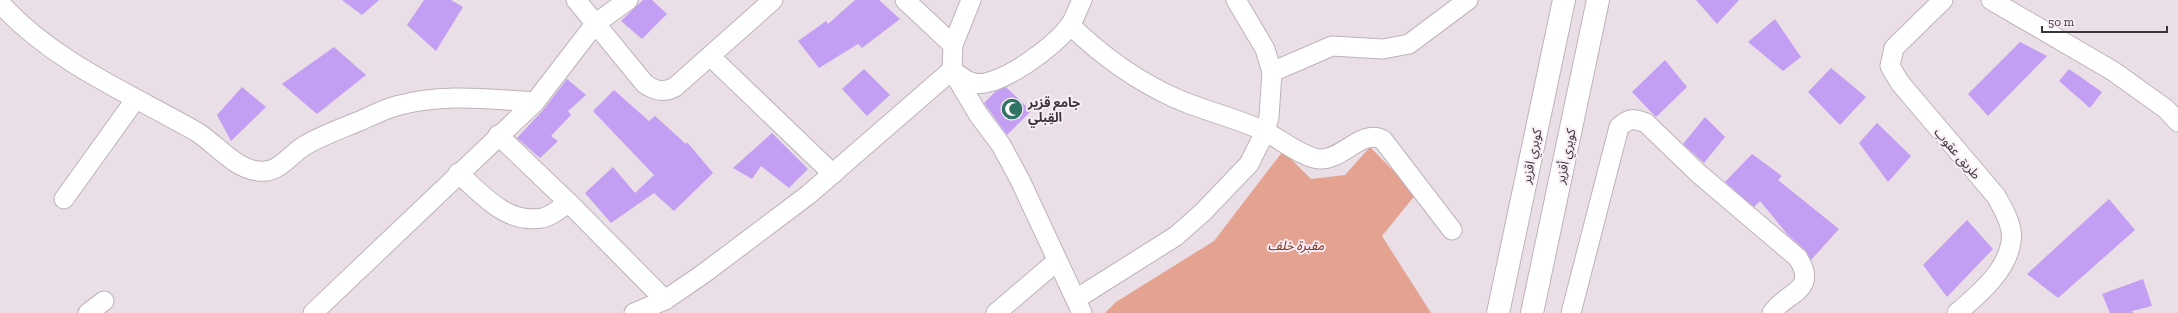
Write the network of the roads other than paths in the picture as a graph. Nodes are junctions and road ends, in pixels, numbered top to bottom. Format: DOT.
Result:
graph roads {
  1 [pos="576,0"];
  2 [pos="628,0"];
  3 [pos="773,0"];
  4 [pos="905,0"];
  5 [pos="971,0"];
  6 [pos="1082,0"];
  7 [pos="1236,0"];
  8 [pos="1468,0"];
  9 [pos="1564,0"];
  10 [pos="1598,0"];
  11 [pos="1943,0"];
  12 [pos="1991,0"];
  13 [pos="0,2"];
  14 [pos="595,24"];
  15 [pos="1070,25"];
  16 [pos="953,45"];
  17 [pos="710,56"];
  18 [pos="952,70"];
  19 [pos="1272,72"];
  20 [pos="135,100"];
  21 [pos="535,102"];
  22 [pos="2178,122"];
  23 [pos="1265,132"];
  24 [pos="498,135"];
  25 [pos="458,173"];
  26 [pos="833,174"];
  27 [pos="64,199"];
  28 [pos="569,203"];
  29 [pos="1452,230"];
  30 [pos="1057,262"];
  31 [pos="665,300"];
  32 [pos="104,301"];
  33 [pos="1079,306"];
  34 [pos="88,313"];
  35 [pos="313,313"];
  36 [pos="634,313"];
  37 [pos="996,313"];
  38 [pos="1498,313"];
  39 [pos="1532,313"];
  40 [pos="1571,313"];
  41 [pos="1772,313"];
  42 [pos="1957,313"];
  1 -- 14 [label="street"];
  2 -- 14 [label="street"];
  3 -- 17 [label="street"];
  4 -- 16 [label="street"];
  5 -- 16 [label="street"];
  6 -- 15 [label="street"];
  7 -- 19 [label="street"];
  8 -- 19 [label="street"];
  9 -- 38 [label="main road, كوبري اقزير"];
  10 -- 39 [label="main road, كويري أقزير"];
  11 -- 42 [label="street, طريق عقوب"];
  12 -- 22 [label="street"];
  13 -- 20 [label="street"];
  14 -- 17 [label="street"];
  14 -- 21 [label="street"];
  15 -- 18 [label="street"];
  15 -- 23 [label="street"];
  16 -- 18 [label="street"];
  17 -- 26 [label="street"];
  18 -- 26 [label="street"];
  18 -- 30 [label="street"];
  19 -- 23 [label="street"];
  20 -- 21 [label="street"];
  20 -- 27 [label="street"];
  21 -- 24 [label="street"];
  23 -- 29 [label="street"];
  23 -- 33 [label="street"];
  24 -- 25 [label="street"];
  24 -- 28 [label="street"];
  25 -- 28 [label="street"];
  25 -- 35 [label="street"];
  26 -- 31 [label="street"];
  28 -- 31 [label="street"];
  30 -- 33 [label="street"];
  30 -- 37 [label="street"];
  31 -- 36 [label="street"];
  32 -- 34 [label="street"];
  40 -- 41 [label="street"];
}
